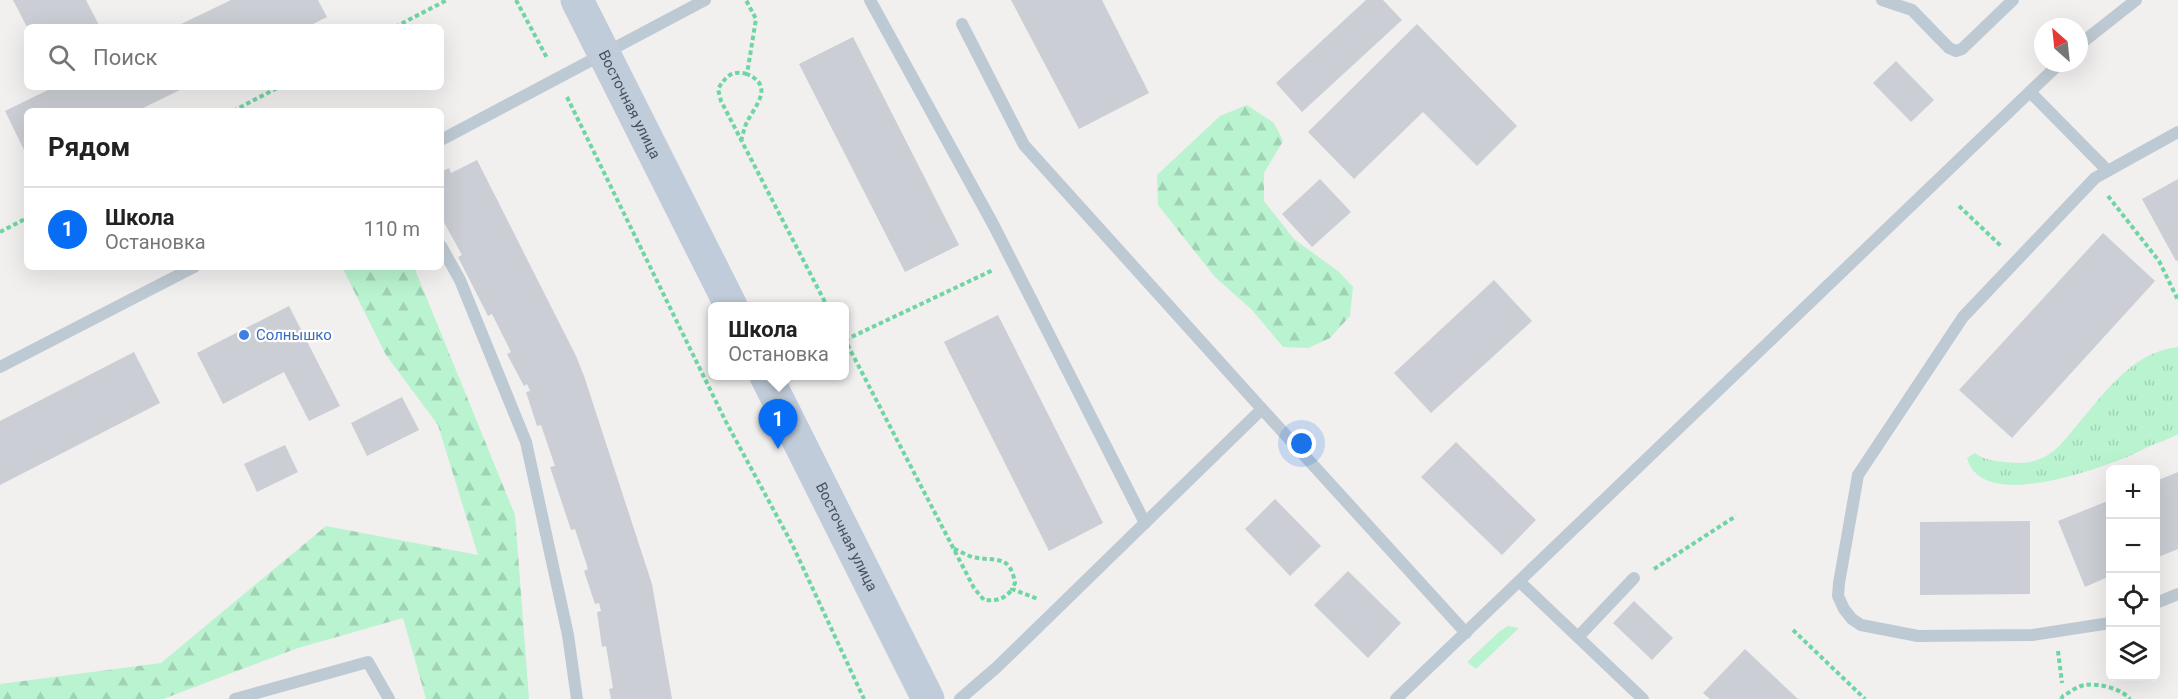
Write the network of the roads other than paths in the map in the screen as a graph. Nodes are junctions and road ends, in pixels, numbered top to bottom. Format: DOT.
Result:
graph roads {
  1 [pos="577,0"];
  2 [pos="705,0"];
  3 [pos="870,0"];
  4 [pos="1882,0"];
  5 [pos="2013,0"];
  6 [pos="2136,0"];
  7 [pos="962,24"];
  8 [pos="2088,38"];
  9 [pos="604,52"];
  10 [pos="2051,72"];
  11 [pos="2030,92"];
  12 [pos="2178,132"];
  13 [pos="444,138"];
  14 [pos="2107,170"];
  15 [pos="444,251"];
  16 [pos="188,270"];
  17 [pos="729,302"];
  18 [pos="0,367"];
  19 [pos="768,380"];
  20 [pos="1262,408"];
  21 [pos="1145,523"];
  22 [pos="1634,578"];
  23 [pos="1520,582"];
  24 [pos="2178,594"];
  25 [pos="2160,601"];
  26 [pos="2106,623"];
  27 [pos="1466,633"];
  28 [pos="1578,637"];
  29 [pos="235,699"];
  30 [pos="388,699"];
  31 [pos="578,699"];
  32 [pos="928,699"];
  33 [pos="960,699"];
  34 [pos="1396,699"];
  35 [pos="1643,699"];
  1 -- 9 [label="main road, Восточная улица"];
  2 -- 9 [label="lane"];
  3 -- 21 [label="lane"];
  4 -- 5 [label="lane"];
  6 -- 8 [label="lane"];
  7 -- 20 [label="lane"];
  9 -- 13 [label="lane"];
  9 -- 17 [label="main road, Восточная улица"];
  10 -- 11 [label="lane"];
  11 -- 14 [label="lane"];
  11 -- 23 [label="lane"];
  12 -- 14 [label="lane"];
  14 -- 26 [label="lane"];
  15 -- 31 [label="lane"];
  16 -- 18 [label="lane"];
  19 -- 32 [label="main road, Восточная улица"];
  20 -- 21 [label="lane"];
  20 -- 27 [label="lane"];
  21 -- 33 [label="lane"];
  22 -- 28 [label="lane"];
  23 -- 27 [label="lane"];
  23 -- 28 [label="lane"];
  24 -- 25 [label="lane"];
  27 -- 34 [label="lane"];
  28 -- 35 [label="lane"];
  29 -- 30 [label="lane"];
}
